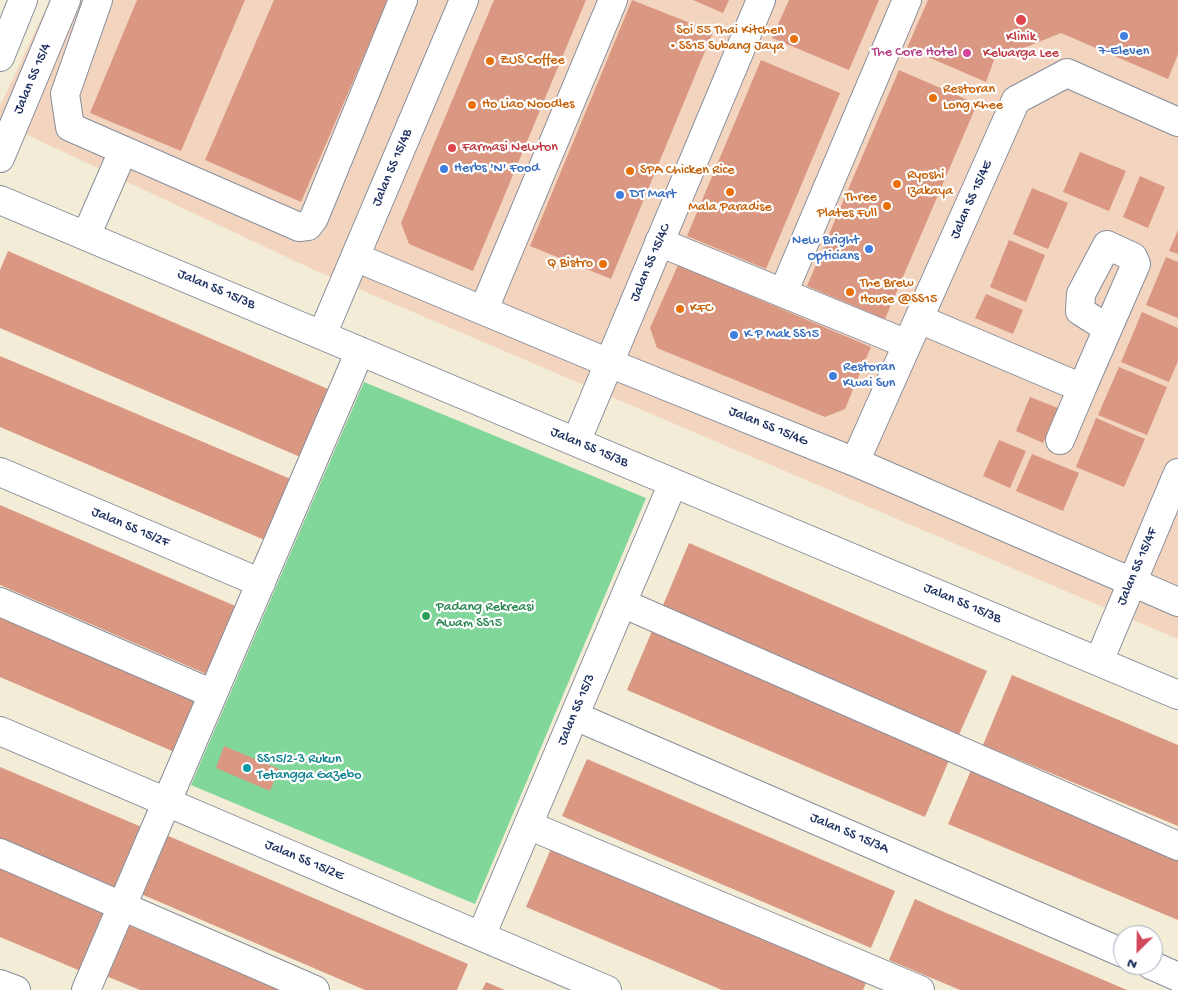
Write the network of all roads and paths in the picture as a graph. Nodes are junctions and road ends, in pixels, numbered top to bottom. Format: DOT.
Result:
graph roads {
  1 [pos="23,0"];
  2 [pos="66,0"];
  3 [pos="98,0"];
  4 [pos="403,0"];
  5 [pos="464,0"];
  6 [pos="613,0"];
  7 [pos="761,0"];
  8 [pos="907,0"];
  9 [pos="0,57"];
  10 [pos="1178,122"];
  11 [pos="128,153"];
  12 [pos="0,158"];
  13 [pos="0,200"];
  14 [pos="91,238"];
  15 [pos="659,242"];
  16 [pos="355,257"];
  17 [pos="783,293"];
  18 [pos="484,309"];
  19 [pos="919,318"];
  20 [pos="1107,328"];
  21 [pos="322,335"];
  22 [pos="907,344"];
  23 [pos="360,351"];
  24 [pos="609,363"];
  25 [pos="1082,388"];
  26 [pos="1060,440"];
  27 [pos="576,442"];
  28 [pos="854,462"];
  29 [pos="0,472"];
  30 [pos="1178,473"];
  31 [pos="672,483"];
  32 [pos="1132,582"];
  33 [pos="261,584"];
  34 [pos="0,602"];
  35 [pos="1178,602"];
  36 [pos="622,604"];
  37 [pos="1099,662"];
  38 [pos="213,694"];
  39 [pos="1178,695"];
  40 [pos="574,716"];
  41 [pos="0,731"];
  42 [pos="167,802"];
  43 [pos="528,825"];
  44 [pos="1178,846"];
  45 [pos="0,853"];
  46 [pos="122,906"];
  47 [pos="481,936"];
  48 [pos="1113,949"];
  49 [pos="1163,970"];
  50 [pos="1178,976"];
  51 [pos="0,984"];
  52 [pos="16,990"];
  53 [pos="86,990"];
  54 [pos="315,990"];
  55 [pos="607,990"];
  56 [pos="920,990"];
  1 -- 9 [label="street"];
  2 -- 12 [label="street, Jalan SS 15/4"];
  3 -- 11 [label="street"];
  4 -- 11 [label="street"];
  5 -- 16 [label="street, Jalan SS 15/4B"];
  6 -- 18 [label="street"];
  7 -- 15 [label="street, Jalan SS 15/4C"];
  8 -- 17 [label="street"];
  10 -- 19 [label="street, Jalan SS 15/4E"];
  11 -- 14 [label="street"];
  13 -- 14 [label="street, Jalan SS 15/3B"];
  14 -- 21 [label="street, Jalan SS 15/3B"];
  15 -- 17 [label="street"];
  15 -- 24 [label="street, Jalan SS 15/4C"];
  16 -- 18 [label="street, Jalan SS 15/4G"];
  16 -- 21 [label="street, Jalan SS 15/4B"];
  17 -- 22 [label="street"];
  18 -- 24 [label="street, Jalan SS 15/4G"];
  19 -- 22 [label="street, Jalan SS 15/4E"];
  19 -- 25 [label="street"];
  20 -- 25 [label="street"];
  21 -- 23 [label="street, Jalan SS 15/3B"];
  22 -- 28 [label="street, Jalan SS 15/4E"];
  23 -- 27 [label="street, Jalan SS 15/3B"];
  23 -- 33 [label="street"];
  24 -- 27 [label="street, Jalan SS 15/4C"];
  24 -- 28 [label="street, Jalan SS 15/4G"];
  25 -- 26 [label="street"];
  27 -- 31 [label="street, Jalan SS 15/3B"];
  28 -- 32 [label="street, Jalan SS 15/4G"];
  29 -- 33 [label="street, Jalan SS 15/2F"];
  30 -- 32 [label="street, Jalan SS 15/4F"];
  31 -- 36 [label="street, Jalan SS 15/3"];
  31 -- 37 [label="street, Jalan SS 15/3B"];
  32 -- 35 [label="street, Jalan SS 15/4G"];
  32 -- 37 [label="street, Jalan SS 15/4F"];
  33 -- 38 [label="street"];
  34 -- 38 [label="street"];
  36 -- 40 [label="street, Jalan SS 15/3"];
  36 -- 44 [label="street"];
  37 -- 39 [label="street, Jalan SS 15/3B"];
  38 -- 42 [label="street"];
  40 -- 43 [label="street, Jalan SS 15/3"];
  40 -- 48 [label="street, Jalan SS 15/3A"];
  41 -- 42 [label="street, Jalan SS 15/2E"];
  42 -- 46 [label="street"];
  42 -- 47 [label="street, Jalan SS 15/2E"];
  43 -- 47 [label="street, Jalan SS 15/3"];
  43 -- 56 [label="street"];
  45 -- 46 [label="street"];
  46 -- 53 [label="street"];
  46 -- 54 [label="street"];
  47 -- 55 [label="street, Jalan SS 15/2E"];
  49 -- 50 [label="street"];
  51 -- 52 [label="street"];
}
